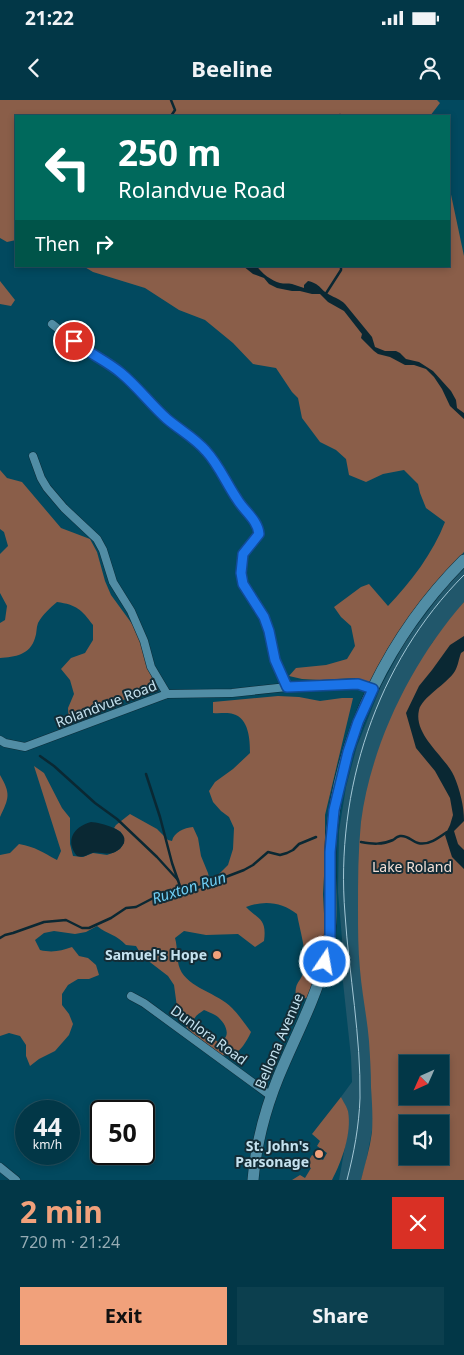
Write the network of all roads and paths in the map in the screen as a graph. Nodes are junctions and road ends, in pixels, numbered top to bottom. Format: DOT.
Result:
graph roads {
  1 [pos="52,324"];
  2 [pos="33,456"];
  3 [pos="464,560"];
  4 [pos="287,687"];
  5 [pos="373,689"];
  6 [pos="167,694"];
  7 [pos="0,740"];
  8 [pos="131,996"];
  9 [pos="272,1096"];
  10 [pos="0,1167"];
  11 [pos="16,1180"];
  12 [pos="253,1180"];
  1 -- 4 [label="street"];
  2 -- 6 [label="street"];
  3 -- 5 [label="main road, Bellona Avenue"];
  4 -- 5 [label="street, Rolandvue Road"];
  4 -- 6 [label="street, Rolandvue Road"];
  5 -- 9 [label="main road, Bellona Avenue"];
  6 -- 7 [label="street, Rolandvue Road"];
  8 -- 9 [label="street, Dunlora Road"];
  9 -- 12 [label="main road, Bellona Avenue"];
  10 -- 11 [label="street"];
}
